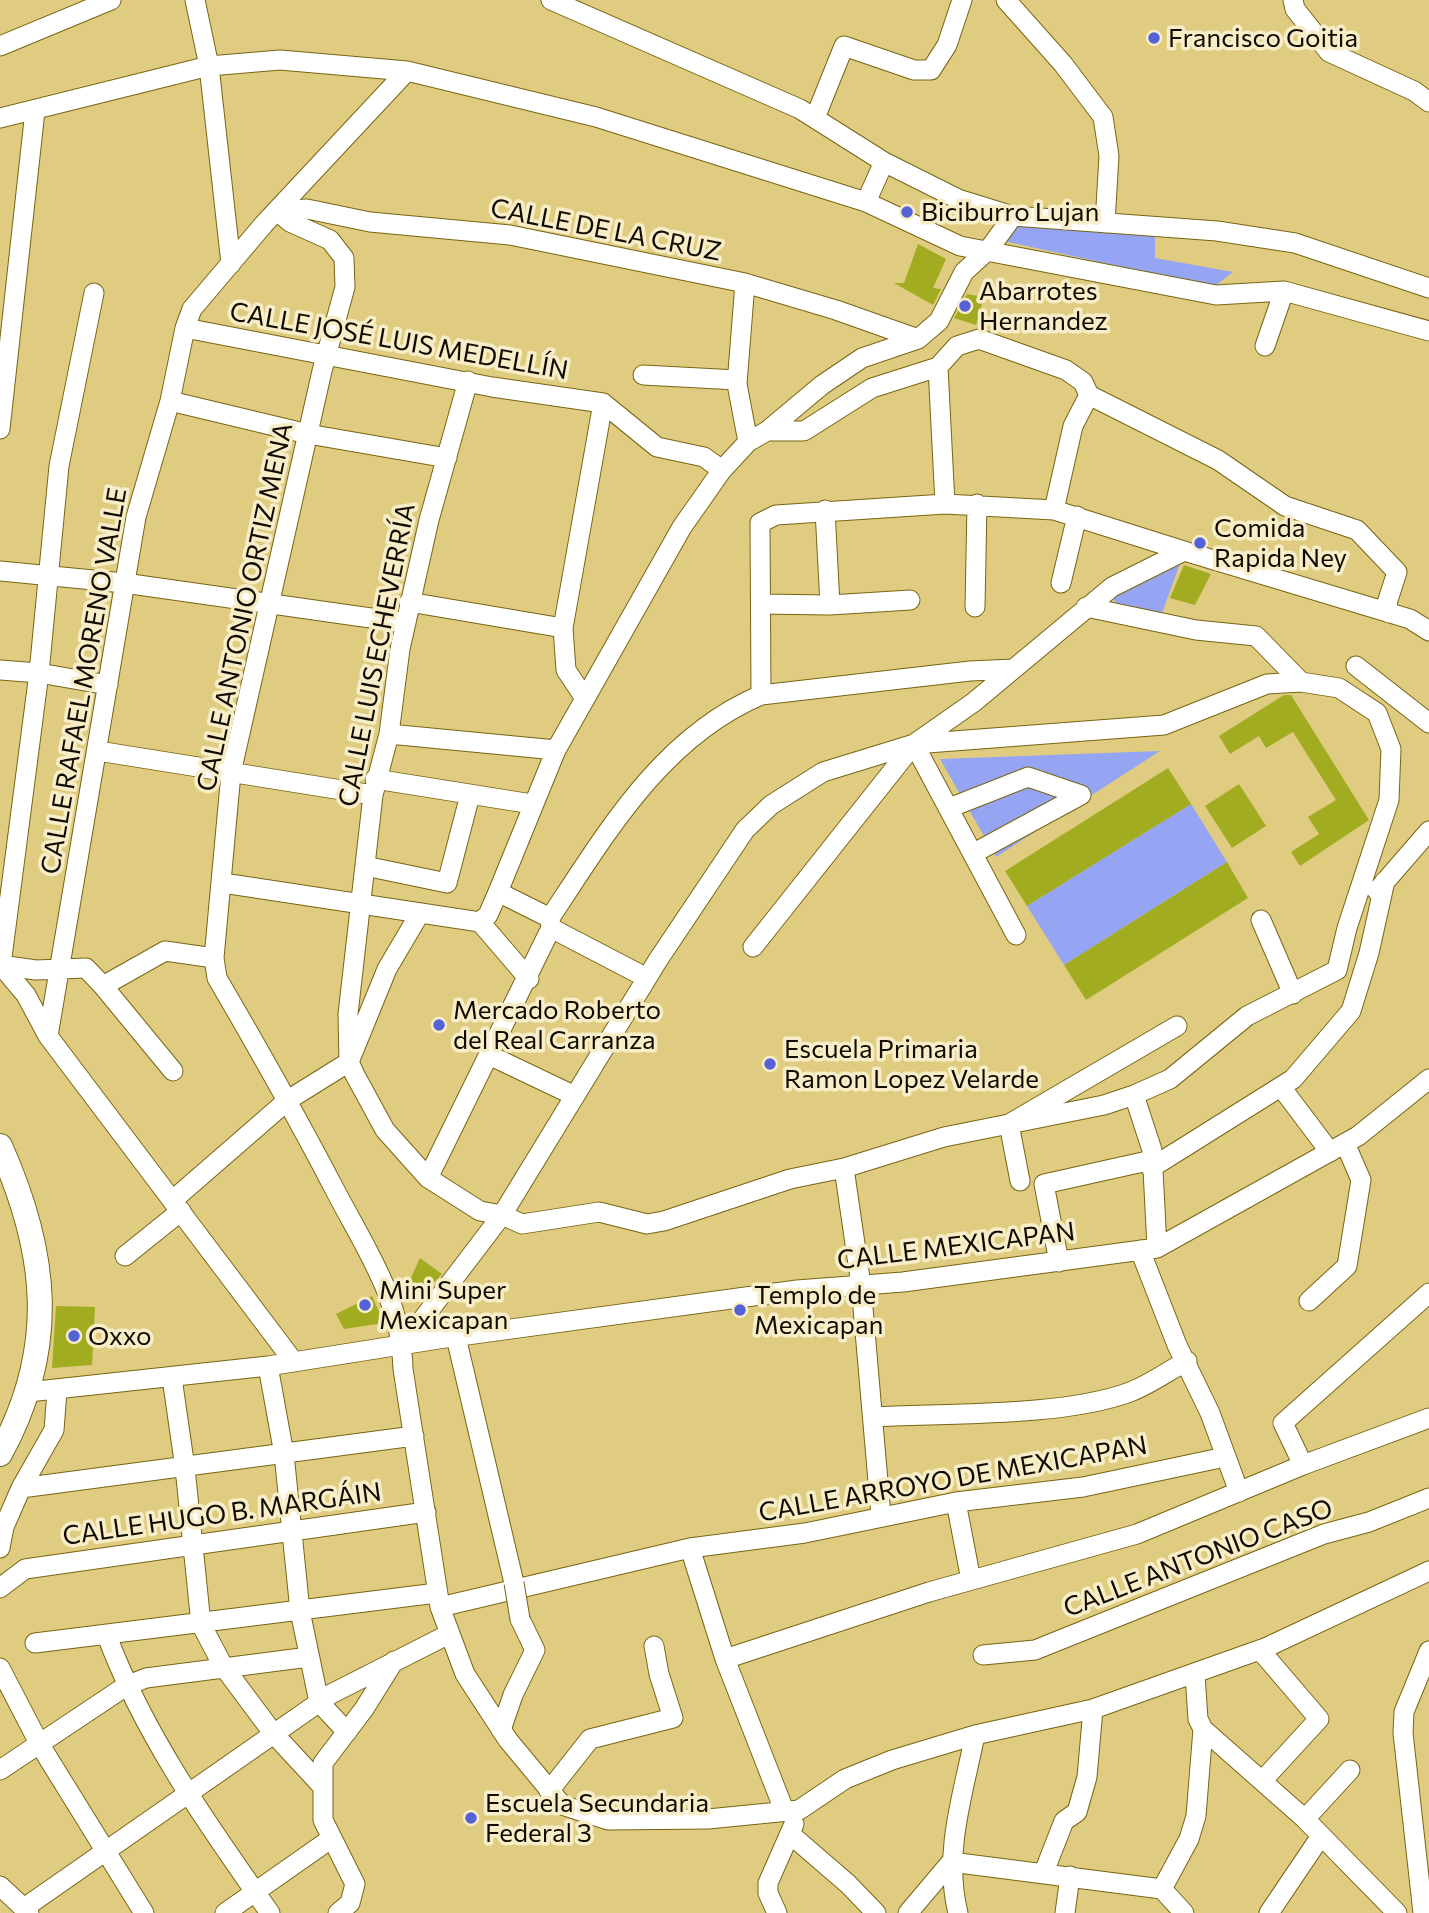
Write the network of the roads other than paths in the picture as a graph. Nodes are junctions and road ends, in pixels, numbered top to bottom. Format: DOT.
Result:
graph roads {
  1 [pos="111,0"];
  2 [pos="195,0"];
  3 [pos="551,0"];
  4 [pos="962,0"];
  5 [pos="1006,0"];
  6 [pos="1293,0"];
  7 [pos="0,46"];
  8 [pos="209,66"];
  9 [pos="407,71"];
  10 [pos="1424,95"];
  11 [pos="35,111"];
  12 [pos="0,118"];
  13 [pos="815,118"];
  14 [pos="884,162"];
  15 [pos="866,202"];
  16 [pos="278,211"];
  17 [pos="1013,216"];
  18 [pos="1105,223"];
  19 [pos="989,249"];
  20 [pos="231,264"];
  21 [pos="745,284"];
  22 [pos="1429,288"];
  23 [pos="1284,291"];
  24 [pos="94,293"];
  25 [pos="185,328"];
  26 [pos="1429,331"];
  27 [pos="918,339"];
  28 [pos="1265,346"];
  29 [pos="328,355"];
  30 [pos="938,367"];
  31 [pos="643,375"];
  32 [pos="737,380"];
  33 [pos="468,381"];
  34 [pos="1089,395"];
  35 [pos="170,401"];
  36 [pos="603,404"];
  37 [pos="0,429"];
  38 [pos="767,431"];
  39 [pos="308,434"];
  40 [pos="748,442"];
  41 [pos="447,458"];
  42 [pos="722,470"];
  43 [pos="945,504"];
  44 [pos="977,504"];
  45 [pos="825,510"];
  46 [pos="1054,510"];
  47 [pos="1077,516"];
  48 [pos="1184,551"];
  49 [pos="0,571"];
  50 [pos="51,576"];
  51 [pos="124,583"];
  52 [pos="1060,583"];
  53 [pos="910,600"];
  54 [pos="409,602"];
  55 [pos="268,604"];
  56 [pos="761,604"];
  57 [pos="830,605"];
  58 [pos="975,607"];
  59 [pos="1086,607"];
  60 [pos="1389,613"];
  61 [pos="405,623"];
  62 [pos="563,628"];
  63 [pos="1429,631"];
  64 [pos="1356,666"];
  65 [pos="1013,669"];
  66 [pos="0,670"];
  67 [pos="40,673"];
  68 [pos="1301,682"];
  69 [pos="108,685"];
  70 [pos="761,695"];
  71 [pos="584,697"];
  72 [pos="1429,723"];
  73 [pos="389,734"];
  74 [pos="915,744"];
  75 [pos="556,750"];
  76 [pos="98,751"];
  77 [pos="231,774"];
  78 [pos="374,787"];
  79 [pos="470,795"];
  80 [pos="532,804"];
  81 [pos="949,808"];
  82 [pos="1429,831"];
  83 [pos="974,853"];
  84 [pos="365,866"];
  85 [pos="1385,881"];
  86 [pos="223,883"];
  87 [pos="498,892"];
  88 [pos="361,902"];
  89 [pos="419,913"];
  90 [pos="1261,920"];
  91 [pos="480,922"];
  92 [pos="551,923"];
  93 [pos="1347,928"];
  94 [pos="1016,935"];
  95 [pos="753,947"];
  96 [pos="214,958"];
  97 [pos="1,965"];
  98 [pos="60,969"];
  99 [pos="647,978"];
  100 [pos="529,979"];
  101 [pos="103,986"];
  102 [pos="1293,994"];
  103 [pos="1177,1026"];
  104 [pos="48,1036"];
  105 [pos="489,1055"];
  106 [pos="349,1062"];
  107 [pos="173,1071"];
  108 [pos="1429,1079"];
  109 [pos="1281,1087"];
  110 [pos="575,1096"];
  111 [pos="1134,1096"];
  112 [pos="288,1100"];
  113 [pos="1009,1124"];
  114 [pos="0,1146"];
  115 [pos="1338,1148"];
  116 [pos="1151,1164"];
  117 [pos="844,1168"];
  118 [pos="428,1178"];
  119 [pos="1020,1181"];
  120 [pos="177,1206"];
  121 [pos="502,1215"];
  122 [pos="1148,1249"];
  123 [pos="125,1256"];
  124 [pos="1059,1262"];
  125 [pos="861,1285"];
  126 [pos="1429,1293"];
  127 [pos="1309,1301"];
  128 [pos="456,1337"];
  129 [pos="403,1345"];
  130 [pos="1186,1361"];
  131 [pos="295,1362"];
  132 [pos="268,1366"];
  133 [pos="172,1378"];
  134 [pos="57,1391"];
  135 [pos="28,1392"];
  136 [pos="873,1417"];
  137 [pos="1429,1418"];
  138 [pos="414,1436"];
  139 [pos="0,1454"];
  140 [pos="284,1454"];
  141 [pos="1224,1457"];
  142 [pos="1303,1465"];
  143 [pos="185,1468"];
  144 [pos="21,1488"];
  145 [pos="1240,1492"];
  146 [pos="1429,1498"];
  147 [pos="956,1502"];
  148 [pos="426,1512"];
  149 [pos="881,1517"];
  150 [pos="293,1532"];
  151 [pos="193,1543"];
  152 [pos="0,1548"];
  153 [pos="690,1548"];
  154 [pos="1429,1571"];
  155 [pos="971,1580"];
  156 [pos="0,1588"];
  157 [pos="439,1600"];
  158 [pos="300,1611"];
  159 [pos="201,1623"];
  160 [pos="107,1636"];
  161 [pos="451,1641"];
  162 [pos="35,1643"];
  163 [pos="653,1646"];
  164 [pos="1260,1650"];
  165 [pos="983,1656"];
  166 [pos="309,1657"];
  167 [pos="725,1659"];
  168 [pos="395,1660"];
  169 [pos="1428,1661"];
  170 [pos="223,1667"];
  171 [pos="0,1668"];
  172 [pos="1195,1675"];
  173 [pos="126,1686"];
  174 [pos="319,1702"];
  175 [pos="1093,1709"];
  176 [pos="1203,1729"];
  177 [pos="501,1730"];
  178 [pos="346,1732"];
  179 [pos="273,1733"];
  180 [pos="975,1735"];
  181 [pos="40,1745"];
  182 [pos="0,1770"];
  183 [pos="1350,1770"];
  184 [pos="1262,1781"];
  185 [pos="323,1787"];
  186 [pos="549,1791"];
  187 [pos="188,1794"];
  188 [pos="791,1810"];
  189 [pos="1305,1819"];
  190 [pos="790,1834"];
  191 [pos="1321,1836"];
  192 [pos="332,1838"];
  193 [pos="104,1853"];
  194 [pos="951,1862"];
  195 [pos="1044,1872"];
  196 [pos="1070,1876"];
  197 [pos="0,1886"];
  198 [pos="1162,1889"];
  199 [pos="256,1893"];
  200 [pos="1422,1904"];
  201 [pos="27,1911"];
  202 [pos="144,1913"];
  203 [pos="225,1913"];
  204 [pos="270,1913"];
  205 [pos="338,1913"];
  206 [pos="778,1913"];
  207 [pos="876,1913"];
  208 [pos="908,1913"];
  209 [pos="958,1913"];
  210 [pos="1065,1913"];
  211 [pos="1184,1913"];
  212 [pos="1269,1913"];
  213 [pos="1397,1913"];
  214 [pos="1407,1913"];
  1 -- 7 [label="street"];
  2 -- 8 [label="street"];
  3 -- 13 [label="street"];
  4 -- 13 [label="street"];
  5 -- 18 [label="street"];
  6 -- 10 [label="street"];
  8 -- 9 [label="street"];
  8 -- 11 [label="street"];
  8 -- 20 [label="street"];
  9 -- 15 [label="street"];
  9 -- 16 [label="street, CALLE RAFAEL MORENO VALLE"];
  11 -- 12 [label="street"];
  11 -- 37 [label="street"];
  13 -- 14 [label="street"];
  14 -- 15 [label="street"];
  14 -- 17 [label="street"];
  15 -- 19 [label="street"];
  16 -- 20 [label="street, CALLE RAFAEL MORENO VALLE"];
  16 -- 21 [label="street, CALLE DE LA CRUZ"];
  16 -- 29 [label="street, CALLE ANTONIO ORTIZ MENA"];
  17 -- 18 [label="street"];
  17 -- 19 [label="street"];
  18 -- 22 [label="street"];
  19 -- 23 [label="street"];
  19 -- 27 [label="street"];
  20 -- 25 [label="street, CALLE RAFAEL MORENO VALLE"];
  21 -- 27 [label="street, CALLE DE LA CRUZ"];
  21 -- 32 [label="street"];
  23 -- 26 [label="street"];
  23 -- 28 [label="street"];
  24 -- 50 [label="street"];
  25 -- 29 [label="street, CALLE JOSÉ LUIS MEDELLÍN"];
  25 -- 35 [label="street, CALLE RAFAEL MORENO VALLE"];
  27 -- 38 [label="street"];
  29 -- 33 [label="street, CALLE JOSÉ LUIS MEDELLÍN"];
  29 -- 39 [label="street, CALLE ANTONIO ORTIZ MENA"];
  30 -- 34 [label="street"];
  30 -- 38 [label="street"];
  30 -- 43 [label="street"];
  31 -- 32 [label="street"];
  32 -- 40 [label="street"];
  33 -- 36 [label="street, CALLE JOSÉ LUIS MEDELLÍN"];
  33 -- 41 [label="street, CALLE LUIS ECHEVERRÍA"];
  34 -- 46 [label="street"];
  34 -- 60 [label="street"];
  35 -- 39 [label="street"];
  35 -- 51 [label="street, CALLE RAFAEL MORENO VALLE"];
  36 -- 42 [label="street"];
  36 -- 62 [label="street"];
  38 -- 40 [label="street"];
  39 -- 41 [label="street"];
  39 -- 55 [label="street, CALLE ANTONIO ORTIZ MENA"];
  40 -- 42 [label="street"];
  41 -- 54 [label="street, CALLE LUIS ECHEVERRÍA"];
  42 -- 71 [label="street"];
  43 -- 44 [label="street"];
  43 -- 45 [label="street"];
  44 -- 46 [label="street"];
  44 -- 58 [label="street"];
  45 -- 56 [label="street"];
  45 -- 57 [label="street"];
  46 -- 47 [label="street"];
  47 -- 48 [label="street"];
  47 -- 52 [label="street"];
  48 -- 59 [label="street"];
  48 -- 60 [label="street"];
  49 -- 50 [label="street"];
  50 -- 51 [label="street"];
  50 -- 67 [label="street"];
  51 -- 55 [label="street"];
  51 -- 69 [label="street, CALLE RAFAEL MORENO VALLE"];
  53 -- 57 [label="street"];
  54 -- 61 [label="street, CALLE LUIS ECHEVERRÍA"];
  54 -- 62 [label="street"];
  55 -- 61 [label="street"];
  55 -- 77 [label="street, CALLE ANTONIO ORTIZ MENA"];
  56 -- 57 [label="street"];
  56 -- 70 [label="street"];
  59 -- 65 [label="street"];
  59 -- 68 [label="street"];
  60 -- 63 [label="street"];
  61 -- 73 [label="street, CALLE LUIS ECHEVERRÍA"];
  62 -- 71 [label="street"];
  64 -- 72 [label="street"];
  65 -- 70 [label="street"];
  65 -- 74 [label="street"];
  66 -- 67 [label="street"];
  67 -- 69 [label="street"];
  67 -- 97 [label="street"];
  68 -- 74 [label="street"];
  68 -- 93 [label="street"];
  69 -- 76 [label="street, CALLE RAFAEL MORENO VALLE"];
  70 -- 92 [label="street"];
  71 -- 75 [label="street"];
  73 -- 75 [label="street"];
  73 -- 78 [label="street, CALLE LUIS ECHEVERRÍA"];
  74 -- 81 [label="street"];
  74 -- 95 [label="street"];
  74 -- 99 [label="street"];
  75 -- 80 [label="street"];
  76 -- 77 [label="street"];
  76 -- 98 [label="street, CALLE RAFAEL MORENO VALLE"];
  77 -- 78 [label="street"];
  77 -- 86 [label="street, CALLE ANTONIO ORTIZ MENA"];
  78 -- 79 [label="street"];
  78 -- 84 [label="street, CALLE LUIS ECHEVERRÍA"];
  79 -- 80 [label="street"];
  79 -- 84 [label="street"];
  80 -- 87 [label="street"];
  81 -- 83 [label="street"];
  81 -- 83 [label="street"];
  82 -- 85 [label="street"];
  83 -- 94 [label="street"];
  84 -- 88 [label="street, CALLE LUIS ECHEVERRÍA"];
  85 -- 93 [label="street"];
  85 -- 109 [label="street"];
  86 -- 88 [label="street"];
  86 -- 96 [label="street, CALLE ANTONIO ORTIZ MENA"];
  87 -- 91 [label="street"];
  87 -- 92 [label="street"];
  88 -- 89 [label="street"];
  88 -- 106 [label="street, CALLE LUIS ECHEVERRÍA"];
  89 -- 91 [label="street"];
  89 -- 106 [label="street"];
  90 -- 102 [label="street"];
  91 -- 100 [label="street"];
  92 -- 99 [label="street"];
  92 -- 100 [label="street"];
  93 -- 102 [label="street"];
  96 -- 101 [label="street"];
  96 -- 112 [label="street, CALLE ANTONIO ORTIZ MENA"];
  97 -- 98 [label="street"];
  97 -- 104 [label="street"];
  98 -- 101 [label="street"];
  98 -- 104 [label="street, CALLE RAFAEL MORENO VALLE"];
  99 -- 110 [label="street"];
  100 -- 105 [label="street"];
  101 -- 107 [label="street"];
  102 -- 111 [label="street"];
  103 -- 113 [label="street"];
  104 -- 120 [label="street"];
  105 -- 110 [label="street"];
  105 -- 118 [label="street"];
  106 -- 112 [label="street"];
  106 -- 118 [label="street"];
  108 -- 115 [label="street, CALLE MEXICAPAN"];
  109 -- 115 [label="street"];
  109 -- 116 [label="street"];
  110 -- 121 [label="street"];
  111 -- 113 [label="street"];
  111 -- 116 [label="street"];
  112 -- 120 [label="street"];
  112 -- 129 [label="street, CALLE ANTONIO ORTIZ MENA"];
  113 -- 117 [label="street"];
  113 -- 119 [label="street"];
  114 -- 135 [label="main road"];
  115 -- 122 [label="street, CALLE MEXICAPAN"];
  115 -- 127 [label="street"];
  116 -- 122 [label="street"];
  116 -- 124 [label="street"];
  117 -- 121 [label="street"];
  117 -- 125 [label="street"];
  118 -- 121 [label="street"];
  120 -- 123 [label="street"];
  120 -- 131 [label="street"];
  121 -- 129 [label="street"];
  122 -- 124 [label="street, CALLE MEXICAPAN"];
  122 -- 130 [label="street"];
  124 -- 125 [label="street, CALLE MEXICAPAN"];
  125 -- 128 [label="street, CALLE MEXICAPAN"];
  125 -- 136 [label="street"];
  126 -- 142 [label="street"];
  128 -- 129 [label="street, CALLE MEXICAPAN"];
  128 -- 177 [label="street, bridge"];
  129 -- 131 [label="street, CALLE MEXICAPAN"];
  129 -- 138 [label="street, CALLE ANTONIO ORTIZ MENA"];
  130 -- 136 [label="street"];
  130 -- 141 [label="street"];
  131 -- 132 [label="street, CALLE MEXICAPAN"];
  132 -- 133 [label="street, CALLE MEXICAPAN"];
  132 -- 140 [label="street"];
  133 -- 134 [label="street, CALLE MEXICAPAN"];
  133 -- 143 [label="street"];
  134 -- 135 [label="street, CALLE MEXICAPAN"];
  134 -- 144 [label="street"];
  135 -- 139 [label="main road"];
  136 -- 149 [label="street"];
  137 -- 142 [label="street"];
  138 -- 140 [label="street"];
  138 -- 148 [label="street, CALLE ANTONIO ORTIZ MENA"];
  140 -- 143 [label="street"];
  140 -- 150 [label="street"];
  141 -- 145 [label="street"];
  141 -- 147 [label="street, CALLE ARROYO DE MEXICAPAN"];
  142 -- 145 [label="street"];
  143 -- 144 [label="street"];
  143 -- 151 [label="street"];
  144 -- 152 [label="street"];
  145 -- 155 [label="street"];
  146 -- 165 [label="street, CALLE ANTONIO CASO"];
  147 -- 149 [label="street, CALLE ARROYO DE MEXICAPAN"];
  147 -- 155 [label="street"];
  148 -- 150 [label="street, CALLE HUGO B. MARGÁIN"];
  148 -- 157 [label="street, CALLE ANTONIO ORTIZ MENA"];
  149 -- 153 [label="street, CALLE ARROYO DE MEXICAPAN"];
  150 -- 151 [label="street, CALLE HUGO B. MARGÁIN"];
  150 -- 158 [label="street"];
  151 -- 156 [label="street, CALLE HUGO B. MARGÁIN"];
  151 -- 159 [label="street"];
  153 -- 157 [label="street, CALLE ARROYO DE MEXICAPAN"];
  153 -- 167 [label="street"];
  154 -- 164 [label="street"];
  155 -- 167 [label="street"];
  157 -- 158 [label="street, CALLE ARROYO DE MEXICAPAN"];
  157 -- 161 [label="street, CALLE ANTONIO ORTIZ MENA"];
  158 -- 159 [label="street, CALLE ARROYO DE MEXICAPAN"];
  158 -- 166 [label="street"];
  159 -- 160 [label="street, CALLE ARROYO DE MEXICAPAN"];
  159 -- 170 [label="street"];
  160 -- 162 [label="street, CALLE ARROYO DE MEXICAPAN"];
  160 -- 173 [label="street"];
  161 -- 168 [label="street"];
  161 -- 177 [label="street, CALLE ANTONIO ORTIZ MENA"];
  163 -- 186 [label="street"];
  164 -- 172 [label="street"];
  164 -- 184 [label="street"];
  166 -- 170 [label="street"];
  166 -- 174 [label="street"];
  167 -- 188 [label="street"];
  168 -- 174 [label="street"];
  168 -- 178 [label="street"];
  169 -- 200 [label="street"];
  170 -- 173 [label="street"];
  170 -- 179 [label="street"];
  171 -- 181 [label="street"];
  172 -- 175 [label="street"];
  172 -- 176 [label="street"];
  173 -- 181 [label="street"];
  173 -- 187 [label="street"];
  174 -- 178 [label="street"];
  174 -- 179 [label="street"];
  175 -- 180 [label="street"];
  175 -- 195 [label="street"];
  176 -- 184 [label="street"];
  176 -- 198 [label="street"];
  177 -- 186 [label="street, CALLE ANTONIO ORTIZ MENA"];
  178 -- 185 [label="street"];
  179 -- 185 [label="street"];
  179 -- 187 [label="street"];
  180 -- 188 [label="street"];
  180 -- 194 [label="street"];
  181 -- 182 [label="street"];
  181 -- 193 [label="street"];
  183 -- 189 [label="street"];
  184 -- 189 [label="street"];
  185 -- 192 [label="street"];
  186 -- 188 [label="street, CALLE ANTONIO ORTIZ MENA"];
  187 -- 193 [label="street"];
  187 -- 199 [label="street"];
  188 -- 190 [label="street"];
  189 -- 191 [label="street"];
  190 -- 206 [label="street"];
  190 -- 207 [label="street"];
  191 -- 212 [label="street"];
  191 -- 213 [label="street"];
  192 -- 199 [label="street"];
  192 -- 205 [label="street"];
  193 -- 201 [label="street"];
  193 -- 202 [label="street"];
  194 -- 195 [label="street"];
  194 -- 208 [label="street"];
  194 -- 209 [label="street"];
  195 -- 196 [label="street"];
  196 -- 198 [label="street"];
  196 -- 210 [label="street"];
  197 -- 201 [label="street"];
  198 -- 211 [label="street"];
  199 -- 203 [label="street"];
  199 -- 204 [label="street"];
  200 -- 214 [label="street"];
}
